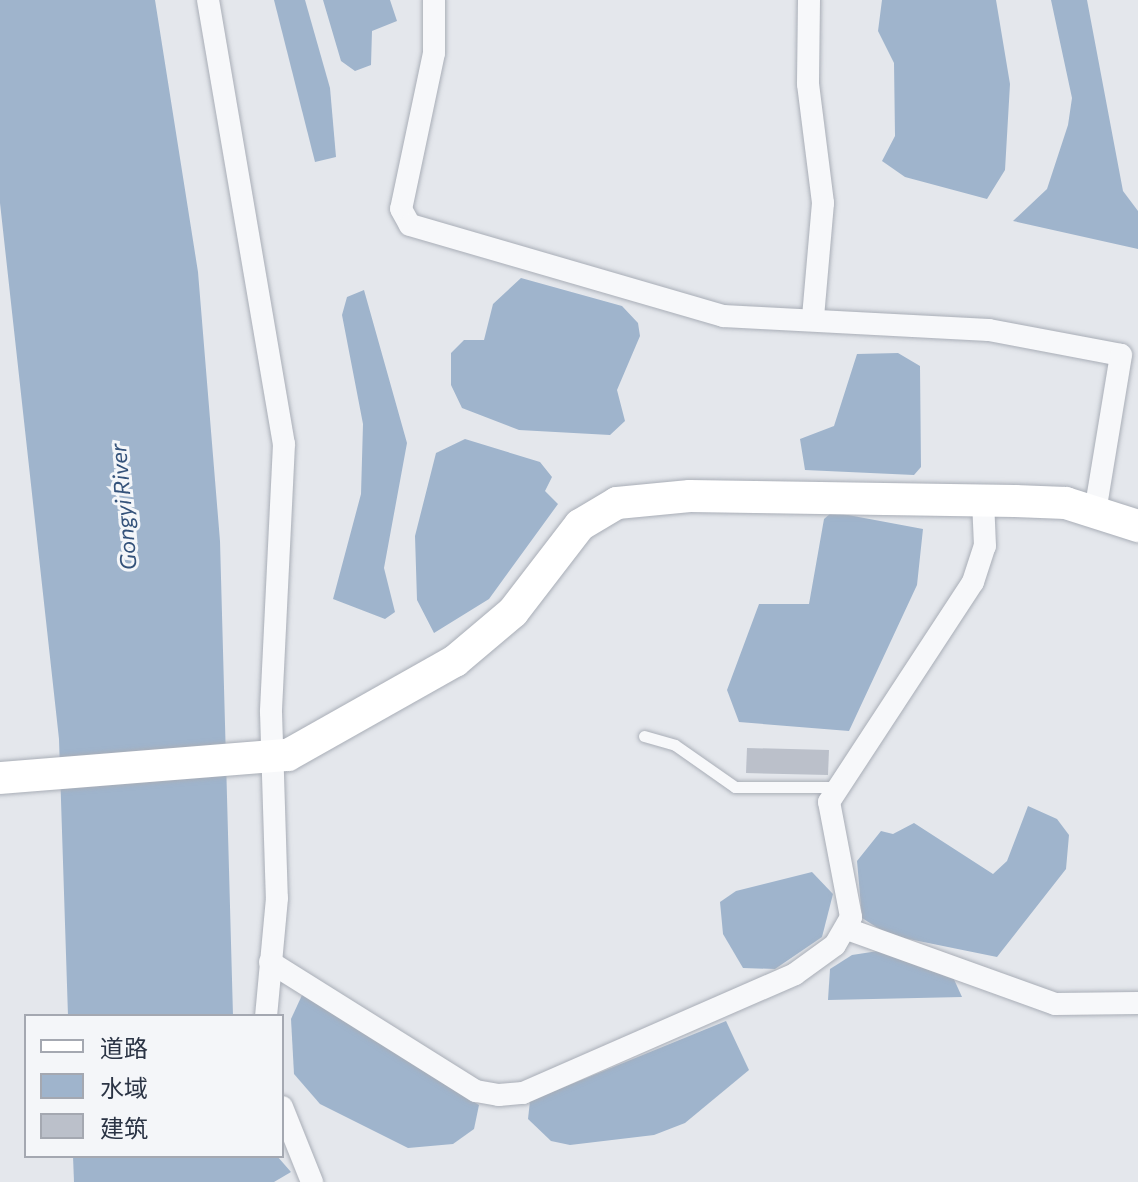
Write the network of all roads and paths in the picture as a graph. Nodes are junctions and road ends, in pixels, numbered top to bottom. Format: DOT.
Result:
graph roads {
  1 [pos="208,0"];
  2 [pos="434,0"];
  3 [pos="809,0"];
  4 [pos="813,318"];
  5 [pos="983,500"];
  6 [pos="1095,512"];
  7 [pos="1138,526"];
  8 [pos="644,736"];
  9 [pos="264,760"];
  10 [pos="3,778"];
  11 [pos="836,787"];
  12 [pos="847,929"];
  13 [pos="270,962"];
  14 [pos="1138,1003"];
  15 [pos="266,1014"];
  16 [pos="284,1112"];
  17 [pos="312,1182"];
  1 -- 9 [label="street"];
  2 -- 4 [label="street"];
  3 -- 4 [label="street"];
  4 -- 6 [label="street"];
  5 -- 6 [label="street"];
  5 -- 9 [label="street"];
  5 -- 11 [label="street"];
  6 -- 7 [label="street"];
  8 -- 11 [label="lane"];
  9 -- 10 [label="street"];
  9 -- 13 [label="street"];
  11 -- 12 [label="street"];
  12 -- 13 [label="street"];
  12 -- 14 [label="street"];
  13 -- 15 [label="street"];
  16 -- 17 [label="street"];
}
